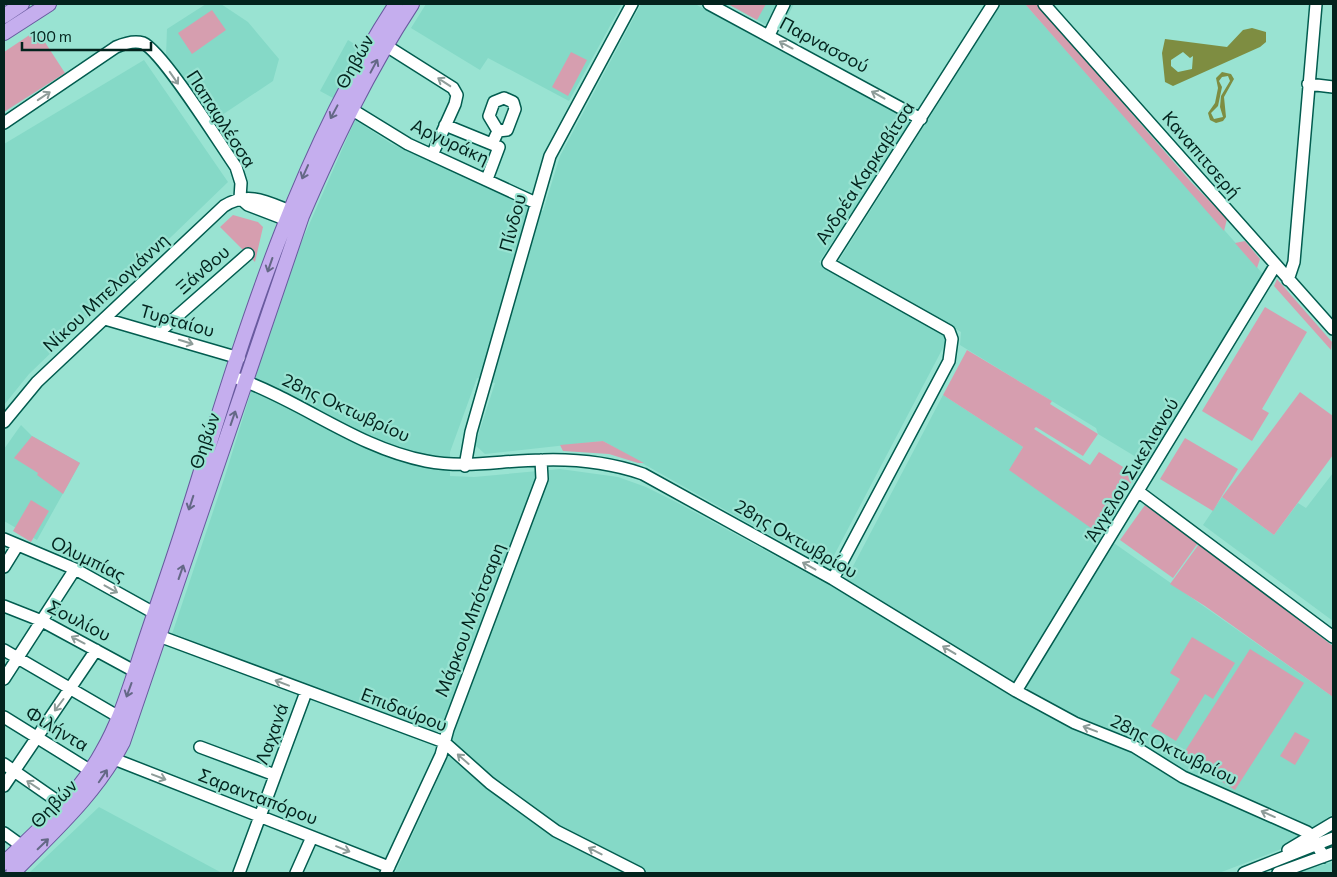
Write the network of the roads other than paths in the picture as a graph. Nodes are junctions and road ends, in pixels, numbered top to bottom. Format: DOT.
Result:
graph roads {
  1 [pos="22,4"];
  2 [pos="49,4"];
  3 [pos="396,4"];
  4 [pos="412,4"];
  5 [pos="632,4"];
  6 [pos="709,4"];
  7 [pos="784,4"];
  8 [pos="993,4"];
  9 [pos="1044,4"];
  10 [pos="1316,4"];
  11 [pos="4,16"];
  12 [pos="4,33"];
  13 [pos="769,35"];
  14 [pos="385,44"];
  15 [pos="1308,84"];
  16 [pos="1333,87"];
  17 [pos="351,109"];
  18 [pos="921,119"];
  19 [pos="4,124"];
  20 [pos="446,125"];
  21 [pos="498,131"];
  22 [pos="492,144"];
  23 [pos="432,155"];
  24 [pos="486,179"];
  25 [pos="240,198"];
  26 [pos="536,203"];
  27 [pos="294,218"];
  28 [pos="248,254"];
  29 [pos="1275,266"];
  30 [pos="1288,280"];
  31 [pos="106,319"];
  32 [pos="1333,329"];
  33 [pos="158,333"];
  34 [pos="239,358"];
  35 [pos="239,379"];
  36 [pos="4,422"];
  37 [pos="542,460"];
  38 [pos="465,466"];
  39 [pos="1139,492"];
  40 [pos="4,539"];
  41 [pos="17,546"];
  42 [pos="4,567"];
  43 [pos="75,569"];
  44 [pos="833,579"];
  45 [pos="4,606"];
  46 [pos="156,614"];
  47 [pos="42,621"];
  48 [pos="159,636"];
  49 [pos="1333,637"];
  50 [pos="4,650"];
  51 [pos="96,650"];
  52 [pos="18,658"];
  53 [pos="136,672"];
  54 [pos="4,679"];
  55 [pos="71,689"];
  56 [pos="1016,691"];
  57 [pos="306,692"];
  58 [pos="119,717"];
  59 [pos="4,718"];
  60 [pos="36,736"];
  61 [pos="444,742"];
  62 [pos="200,747"];
  63 [pos="114,759"];
  64 [pos="9,768"];
  65 [pos="91,771"];
  66 [pos="275,775"];
  67 [pos="4,786"];
  68 [pos="63,805"];
  69 [pos="260,816"];
  70 [pos="1333,823"];
  71 [pos="4,833"];
  72 [pos="312,836"];
  73 [pos="1333,838"];
  74 [pos="1315,840"];
  75 [pos="22,846"];
  76 [pos="1328,855"];
  77 [pos="4,863"];
  78 [pos="387,870"];
  79 [pos="13,873"];
  80 [pos="239,873"];
  81 [pos="296,873"];
  82 [pos="639,873"];
  83 [pos="1244,873"];
  84 [pos="1278,873"];
  1 -- 11 [label="main road"];
  2 -- 12 [label="main road"];
  3 -- 27 [label="main road, Θηβών, one-way"];
  4 -- 14 [label="main road, Θηβών"];
  5 -- 26 [label="street, Πίνδου"];
  6 -- 13 [label="street, Παρνασσού"];
  7 -- 13 [label="street"];
  8 -- 18 [label="street, Ανδρέα Καρκαβίτσα"];
  9 -- 29 [label="street, Καναπιτσερή"];
  10 -- 15 [label="street"];
  18 -- 13 [label="street, Παρνασσού, one-way"];
  17 -- 14 [label="main road, Θηβών, one-way"];
  20 -- 14 [label="street, one-way"];
  15 -- 16 [label="street"];
  15 -- 30 [label="street"];
  17 -- 23 [label="street, Αργυράκη"];
  17 -- 27 [label="main road, Θηβών"];
  18 -- 44 [label="street, Ανδρέα Καρκαβίτσα"];
  19 -- 25 [label="street, Παπαφλέσσα, one-way"];
  20 -- 22 [label="street"];
  20 -- 23 [label="street"];
  21 -- 22 [label="street"];
  22 -- 24 [label="street"];
  23 -- 24 [label="street, Αργυράκη"];
  24 -- 26 [label="street, Αργυράκη"];
  25 -- 27 [label="street"];
  25 -- 31 [label="street, Νίκου Μπελογιάννη"];
  26 -- 38 [label="street, Πίνδου"];
  27 -- 34 [label="main road, Θηβών, one-way"];
  27 -- 35 [label="main road, Θηβών"];
  28 -- 33 [label="street, Ξάνθου"];
  29 -- 30 [label="street, Καναπιτσερή"];
  29 -- 39 [label="street, Άγγελου Σικελιανού"];
  30 -- 32 [label="street, Καναπιτσερή"];
  31 -- 33 [label="street, Τυρταίου"];
  31 -- 36 [label="street, Νίκου Μπελογιάννη"];
  33 -- 34 [label="street, Τυρταίου, one-way"];
  34 -- 35 [label="main road, Θηβών"];
  35 -- 38 [label="street, 28ης Οκτωβρίου"];
  35 -- 46 [label="main road, Θηβών, one-way"];
  48 -- 35 [label="main road, Θηβών, one-way"];
  37 -- 38 [label="street, 28ης Οκτωβρίου"];
  44 -- 37 [label="street, 28ης Οκτωβρίου, one-way"];
  37 -- 61 [label="street, Μάρκου Μπότσαρη"];
  39 -- 49 [label="street"];
  39 -- 56 [label="street, Άγγελου Σικελιανού"];
  40 -- 41 [label="street, Ολυμπίας"];
  41 -- 42 [label="street"];
  41 -- 43 [label="street, Ολυμπίας"];
  43 -- 46 [label="street, Ολυμπίας, one-way"];
  43 -- 47 [label="street"];
  56 -- 44 [label="street, 28ης Οκτωβρίου, one-way"];
  45 -- 47 [label="street, Σουλίου"];
  46 -- 53 [label="main road, Θηβών"];
  51 -- 47 [label="street, Σουλίου, one-way"];
  47 -- 52 [label="street"];
  57 -- 48 [label="street, Επιδαύρου, one-way"];
  48 -- 63 [label="main road, Θηβών"];
  50 -- 52 [label="street"];
  51 -- 53 [label="street, Σουλίου"];
  51 -- 55 [label="street"];
  52 -- 54 [label="street"];
  52 -- 55 [label="street"];
  53 -- 58 [label="main road, Θηβών, one-way"];
  55 -- 58 [label="street"];
  55 -- 60 [label="street, one-way"];
  74 -- 56 [label="street, 28ης Οκτωβρίου, one-way"];
  57 -- 61 [label="street, Επιδαύρου"];
  57 -- 66 [label="street, Λαχανά"];
  58 -- 65 [label="main road, Θηβών"];
  59 -- 60 [label="street, Φιλήντα"];
  60 -- 64 [label="street"];
  60 -- 65 [label="street, Φιλήντα"];
  61 -- 78 [label="street, Μάρκου Μπότσαρη"];
  82 -- 61 [label="street, Επιδαύρου, one-way"];
  62 -- 66 [label="street"];
  63 -- 69 [label="street, Σαρανταπόρου, one-way"];
  79 -- 63 [label="main road, Θηβών, one-way"];
  64 -- 67 [label="street"];
  68 -- 64 [label="street, one-way"];
  65 -- 68 [label="main road, Θηβών"];
  66 -- 69 [label="street, Λαχανά"];
  68 -- 75 [label="main road, Θηβών"];
  69 -- 72 [label="street, Σαρανταπόρου"];
  69 -- 80 [label="street, Λαχανά"];
  70 -- 74 [label="street"];
  71 -- 75 [label="street"];
  72 -- 78 [label="street, Σαρανταπόρου, one-way"];
  72 -- 81 [label="street"];
  73 -- 74 [label="street"];
  74 -- 76 [label="street"];
  74 -- 83 [label="street"];
  75 -- 77 [label="main road, Θηβών"];
  76 -- 84 [label="street"];
}
